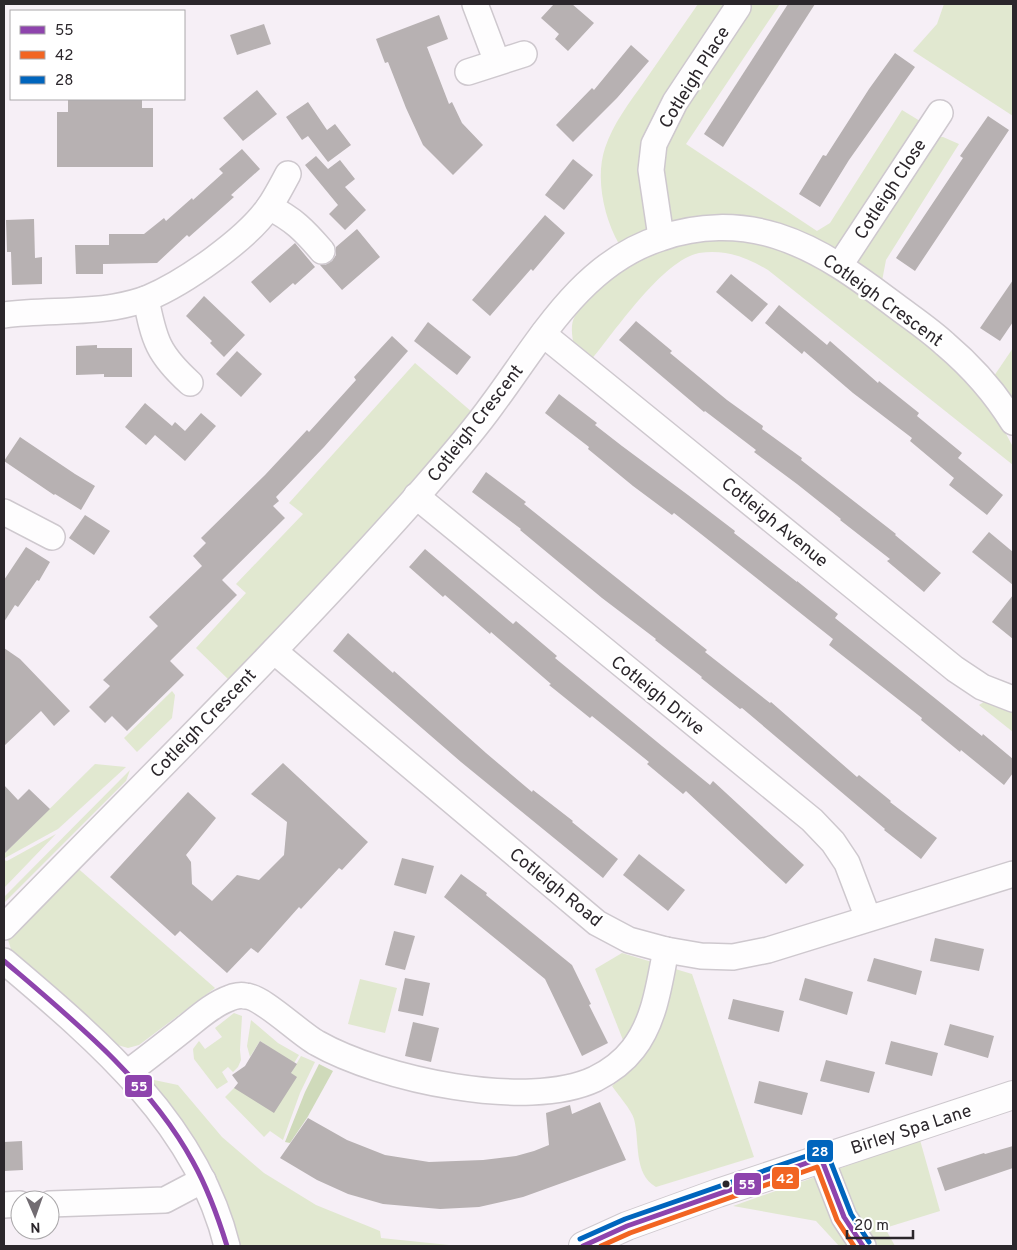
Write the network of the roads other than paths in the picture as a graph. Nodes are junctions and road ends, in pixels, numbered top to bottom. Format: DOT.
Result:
graph roads {
  1 [pos="475,4"];
  2 [pos="738,7"];
  3 [pos="524,54"];
  4 [pos="496,62"];
  5 [pos="468,72"];
  6 [pos="940,113"];
  7 [pos="288,174"];
  8 [pos="269,208"];
  9 [pos="661,237"];
  10 [pos="322,251"];
  11 [pos="840,265"];
  12 [pos="146,299"];
  13 [pos="4,315"];
  14 [pos="543,334"];
  15 [pos="190,383"];
  16 [pos="1010,408"];
  17 [pos="416,496"];
  18 [pos="5,515"];
  19 [pos="52,538"];
  20 [pos="274,650"];
  21 [pos="1013,699"];
  22 [pos="1013,874"];
  23 [pos="868,918"];
  24 [pos="4,927"];
  25 [pos="666,950"];
  26 [pos="4,961"];
  27 [pos="127,1073"];
  28 [pos="1013,1095"];
  29 [pos="821,1158"];
  30 [pos="203,1180"];
  31 [pos="60,1204"];
  32 [pos="227,1246"];
  33 [pos="583,1246"];
  34 [pos="863,1246"];
  1 -- 4 [label="street"];
  2 -- 9 [label="street, Cotleigh Place"];
  3 -- 4 [label="street"];
  4 -- 5 [label="street"];
  6 -- 11 [label="street, Cotleigh Close"];
  7 -- 8 [label="street"];
  8 -- 10 [label="street"];
  8 -- 12 [label="street"];
  9 -- 11 [label="street, Cotleigh Crescent"];
  9 -- 14 [label="street, Cotleigh Crescent"];
  11 -- 16 [label="street, Cotleigh Crescent"];
  12 -- 13 [label="street"];
  12 -- 15 [label="street"];
  14 -- 17 [label="street, Cotleigh Crescent"];
  14 -- 21 [label="street, Cotleigh Avenue"];
  17 -- 20 [label="street, Cotleigh Crescent"];
  17 -- 23 [label="street, Cotleigh Drive"];
  18 -- 19 [label="street"];
  20 -- 24 [label="street, Cotleigh Crescent"];
  20 -- 25 [label="street, Cotleigh Road"];
  22 -- 23 [label="street, Cotleigh Road"];
  23 -- 25 [label="street, Cotleigh Road"];
  25 -- 27 [label="street"];
  26 -- 27 [label="street"];
  27 -- 30 [label="street"];
  28 -- 29 [label="street, Birley Spa Lane"];
  29 -- 33 [label="street, Birley Spa Lane"];
  29 -- 34 [label="street"];
  30 -- 31 [label="street"];
  30 -- 32 [label="street"];
}
